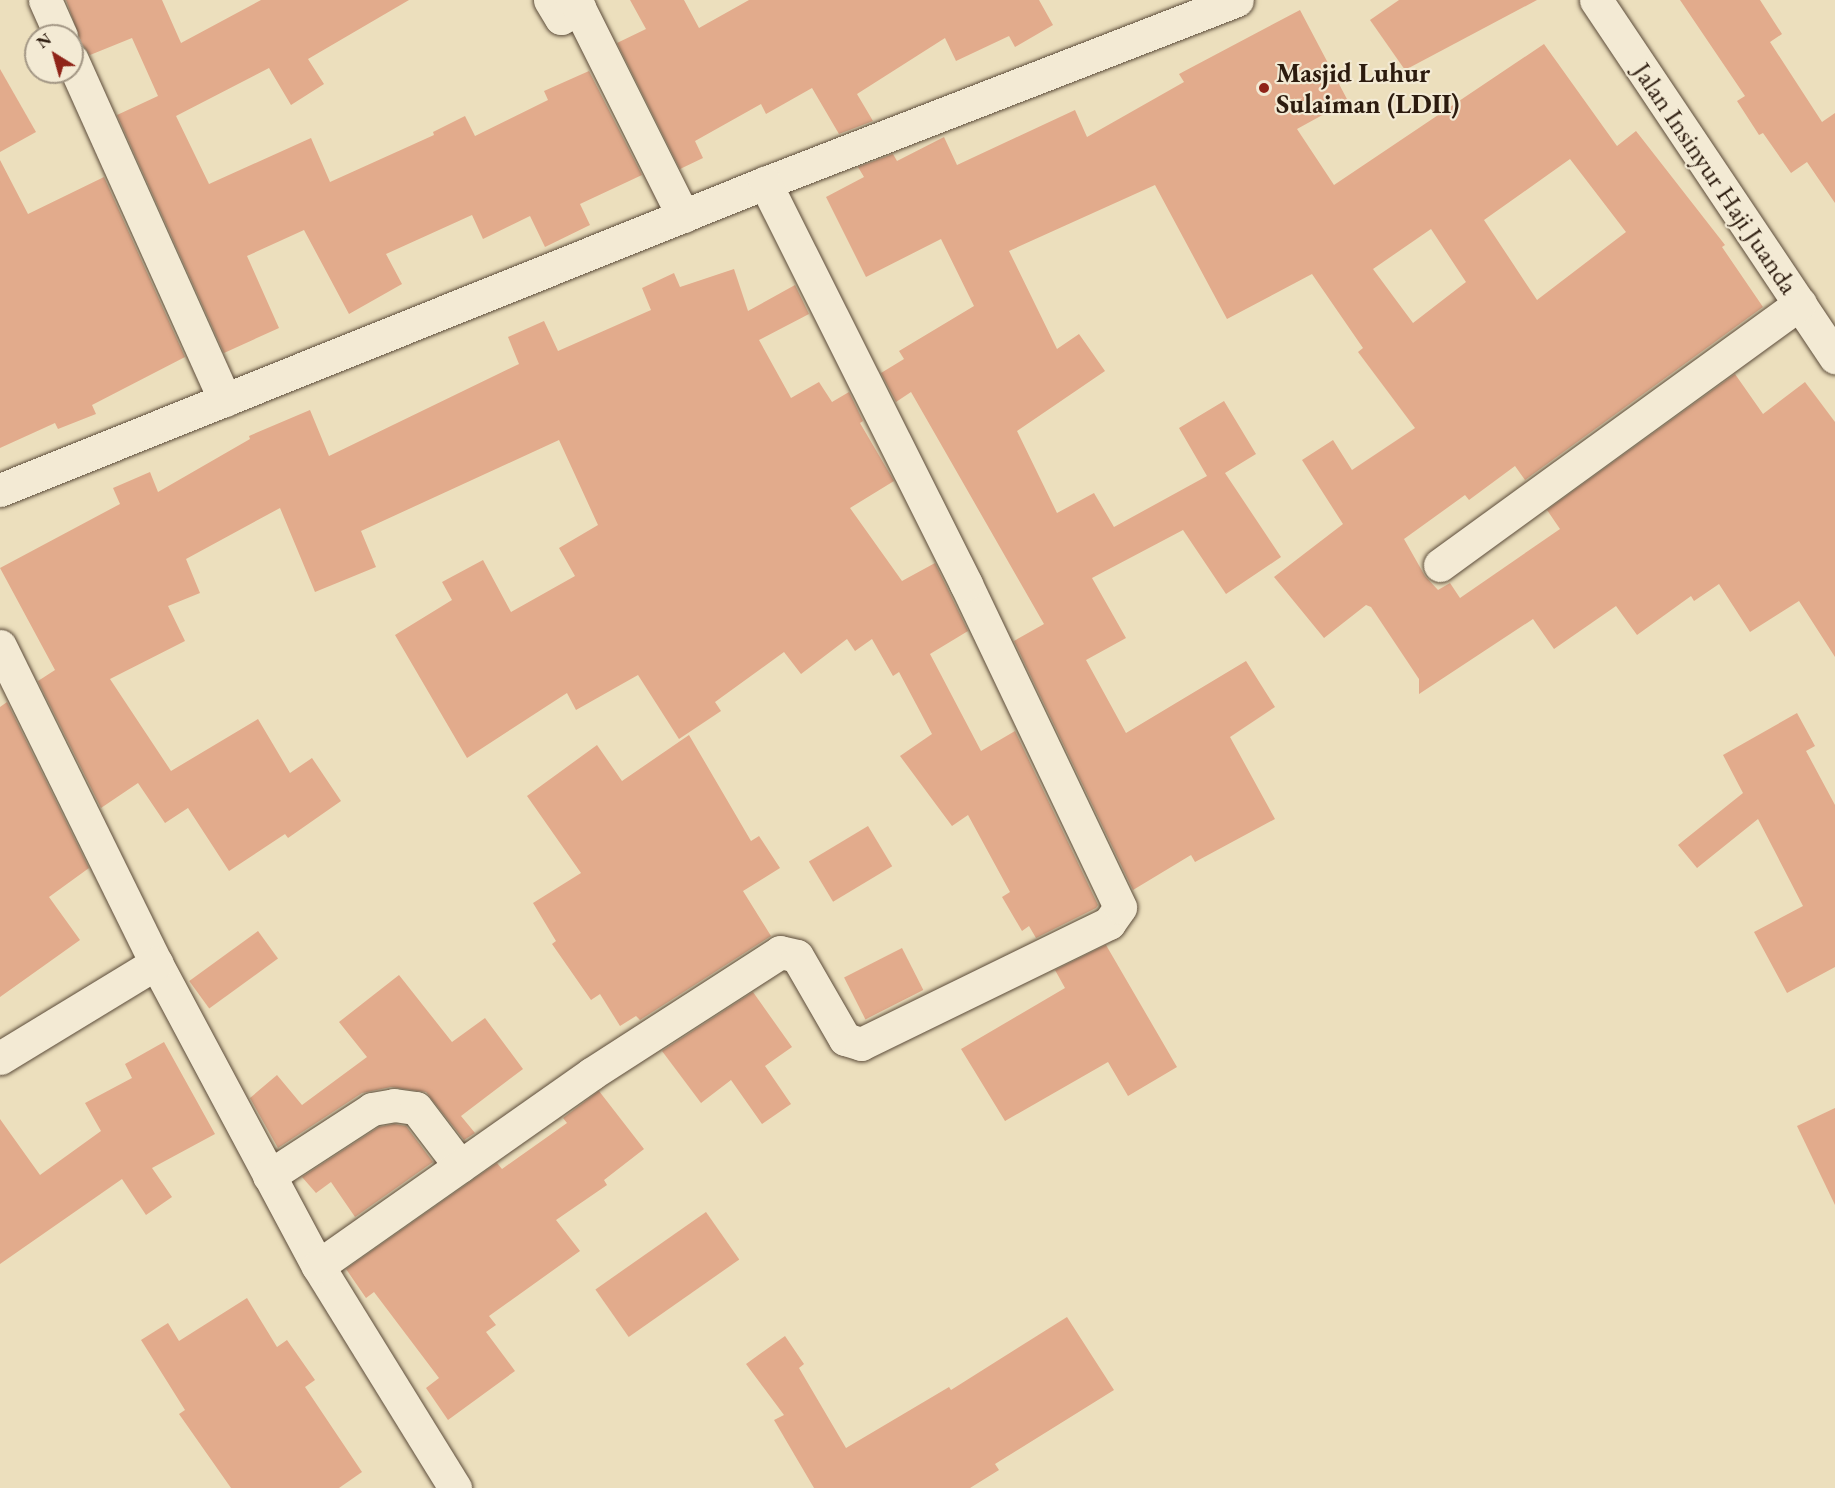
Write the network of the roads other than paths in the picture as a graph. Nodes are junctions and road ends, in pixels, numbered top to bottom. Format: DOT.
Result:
graph roads {
  1 [pos="45,0"];
  2 [pos="550,0"];
  3 [pos="1237,0"];
  4 [pos="1596,0"];
  5 [pos="56,24"];
  6 [pos="83,84"];
  7 [pos="765,183"];
  8 [pos="683,216"];
  9 [pos="1800,303"];
  10 [pos="1835,357"];
  11 [pos="225,400"];
  12 [pos="0,490"];
  13 [pos="1440,565"];
  14 [pos="0,646"];
  15 [pos="156,963"];
  16 [pos="0,1058"];
  17 [pos="460,1166"];
  18 [pos="269,1176"];
  19 [pos="318,1266"];
  20 [pos="455,1488"];
  1 -- 5 [label="street"];
  2 -- 8 [label="street"];
  3 -- 7 [label="street"];
  4 -- 9 [label="street, Jalan Insinyur Haji Juanda"];
  6 -- 11 [label="street"];
  7 -- 8 [label="street"];
  7 -- 17 [label="street"];
  8 -- 11 [label="street"];
  9 -- 10 [label="street, Jalan Insinyur Haji Juanda"];
  9 -- 13 [label="street"];
  11 -- 12 [label="street"];
  14 -- 15 [label="street"];
  15 -- 16 [label="street"];
  15 -- 18 [label="street"];
  17 -- 18 [label="street"];
  17 -- 19 [label="street"];
  18 -- 19 [label="street"];
  19 -- 20 [label="street"];
}
